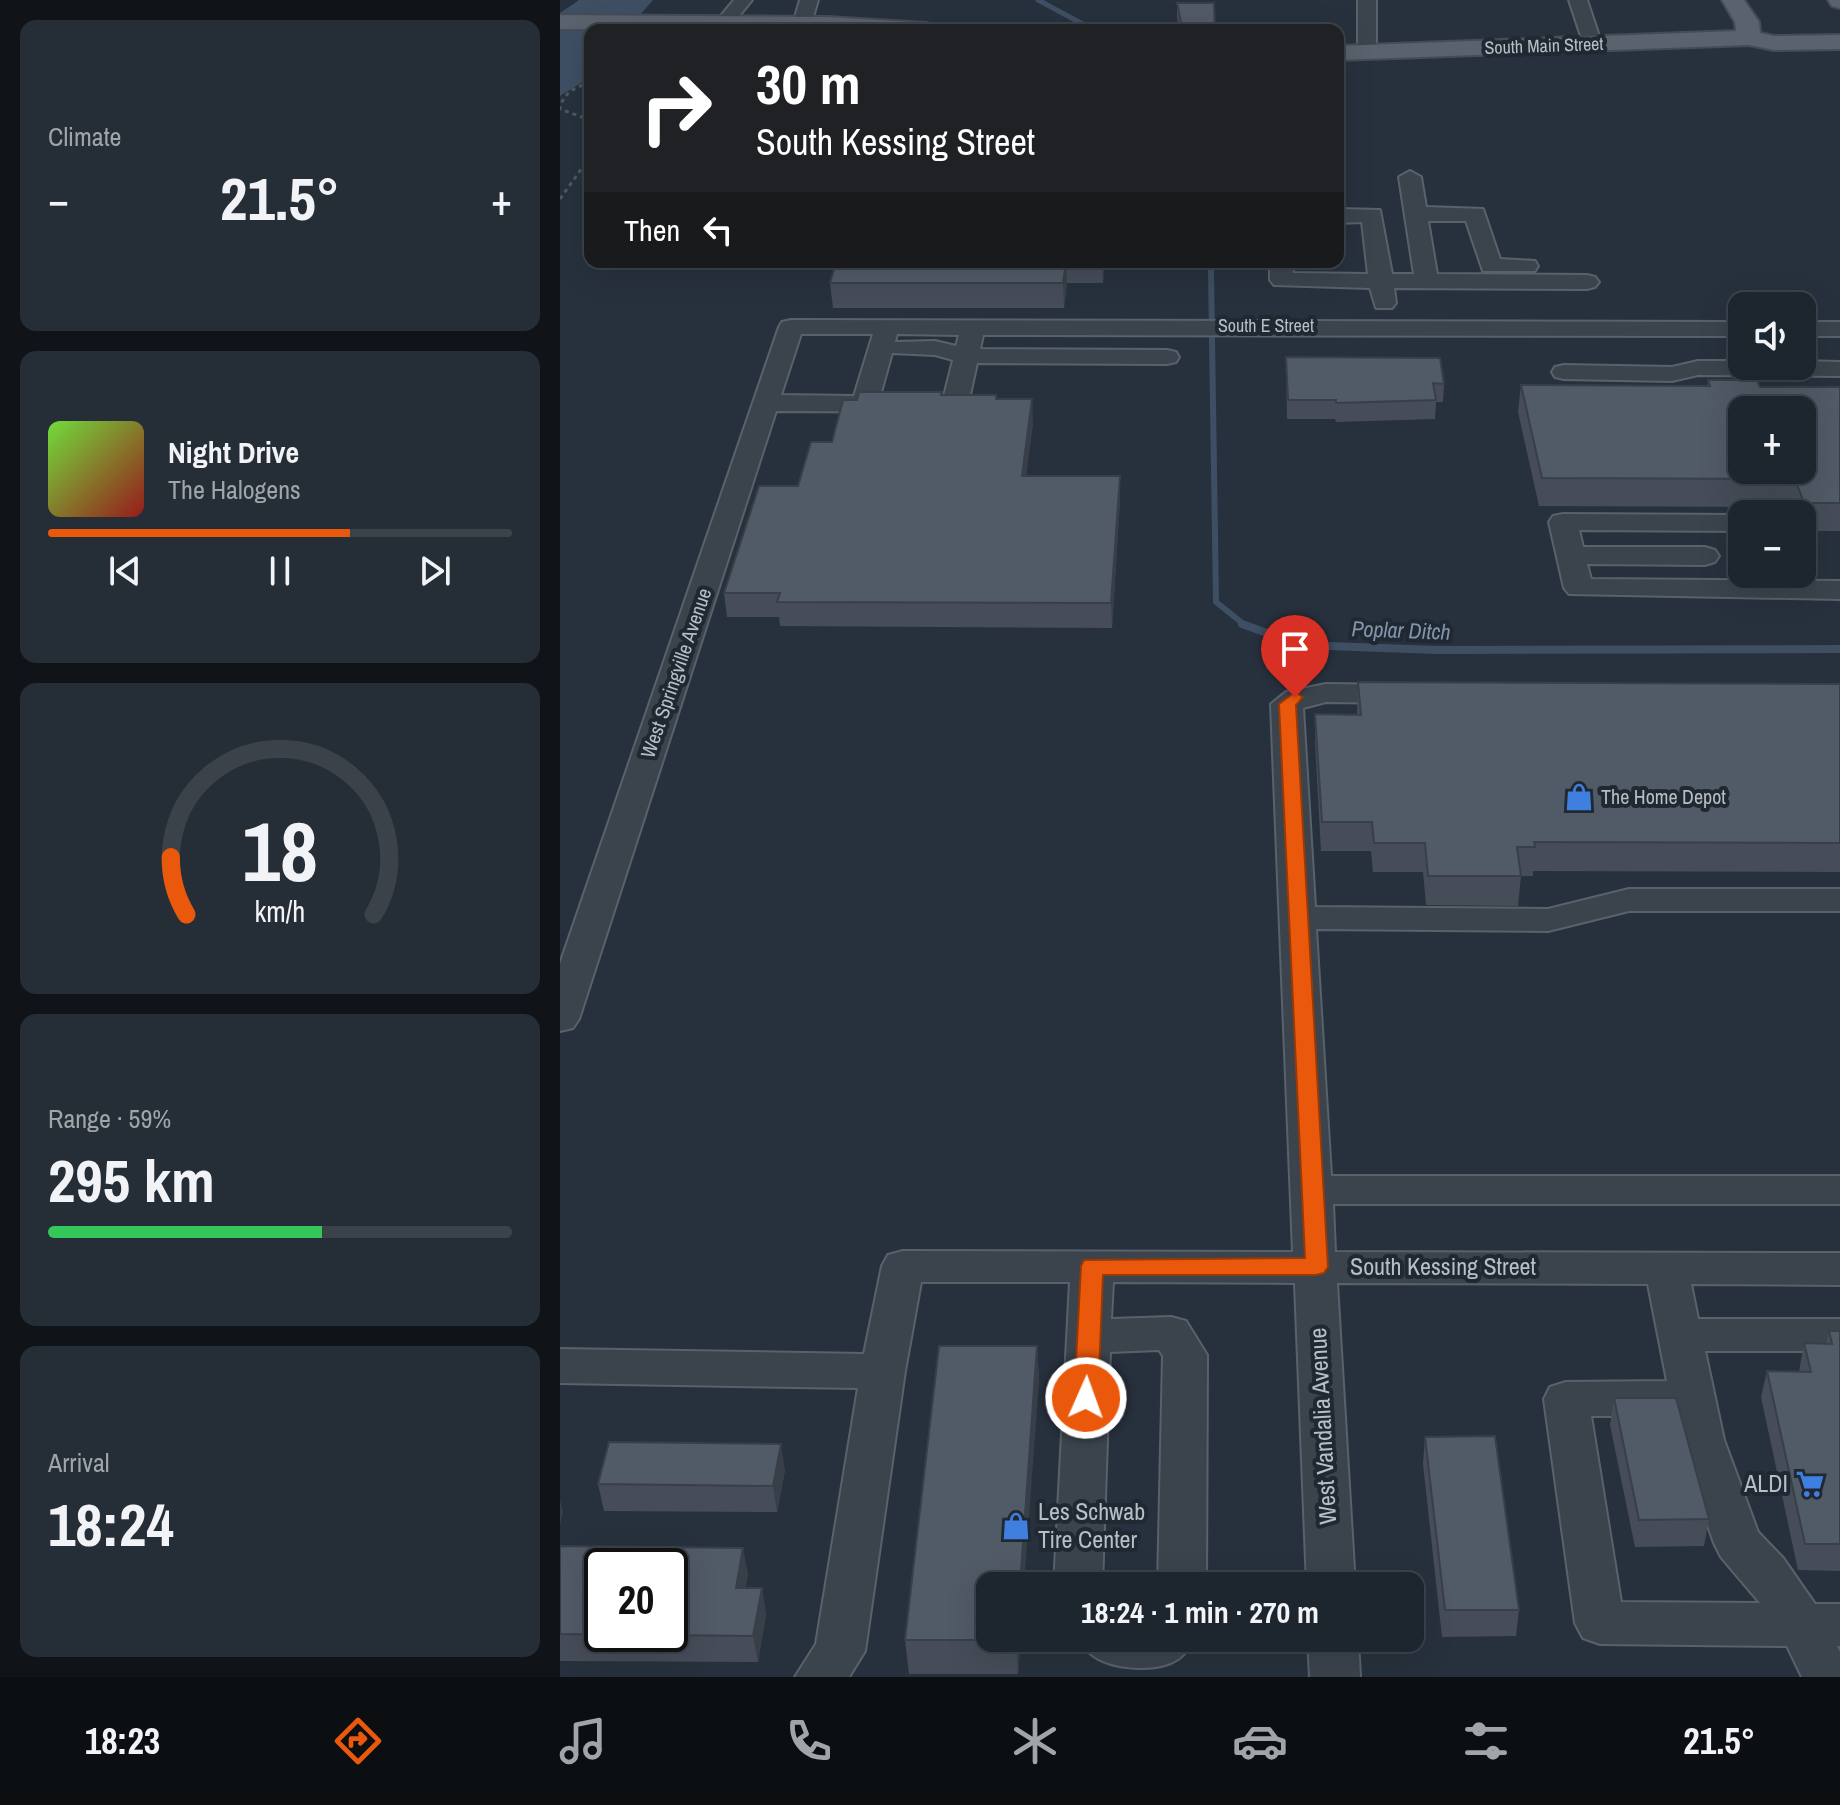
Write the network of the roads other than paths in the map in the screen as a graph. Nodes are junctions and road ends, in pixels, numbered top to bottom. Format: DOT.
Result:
graph roads {
  1 [pos="743,0"];
  2 [pos="809,0"];
  3 [pos="1367,0"];
  4 [pos="1578,0"];
  5 [pos="1733,0"];
  6 [pos="560,22"];
  7 [pos="724,23"];
  8 [pos="802,24"];
  9 [pos="1840,32"];
  10 [pos="1749,38"];
  11 [pos="1840,42"];
  12 [pos="1593,45"];
  13 [pos="1367,52"];
  14 [pos="1344,53"];
  15 [pos="1410,177"];
  16 [pos="1418,214"];
  17 [pos="1344,216"];
  18 [pos="1281,268"];
  19 [pos="1427,281"];
  20 [pos="1587,282"];
  21 [pos="1382,291"];
  22 [pos="791,327"];
  23 [pos="973,327"];
  24 [pos="1387,327"];
  25 [pos="1728,328"];
  26 [pos="1816,329"];
  27 [pos="1840,329"];
  28 [pos="884,337"];
  29 [pos="966,356"];
  30 [pos="1167,357"];
  31 [pos="1840,369"];
  32 [pos="1564,372"];
  33 [pos="766,403"];
  34 [pos="865,403"];
  35 [pos="1693,522"];
  36 [pos="1728,523"];
  37 [pos="1571,555"];
  38 [pos="1705,556"];
  39 [pos="1816,587"];
  40 [pos="1728,588"];
  41 [pos="1716,589"];
  42 [pos="1840,590"];
  43 [pos="1441,694"];
  44 [pos="1840,900"];
  45 [pos="1298,918"];
  46 [pos="560,1019"];
  47 [pos="1312,1190"];
  48 [pos="1840,1190"];
  49 [pos="1092,1266"];
  50 [pos="1316,1267"];
  51 [pos="1666,1268"];
  52 [pos="1840,1269"];
  53 [pos="1682,1335"];
  54 [pos="1840,1335"];
  55 [pos="1089,1336"];
  56 [pos="560,1366"];
  57 [pos="883,1371"];
  58 [pos="1693,1398"];
  59 [pos="1079,1572"];
  60 [pos="1182,1572"];
  61 [pos="1330,1572"];
  62 [pos="1820,1625"];
  63 [pos="1334,1652"];
  64 [pos="838,1668"];
  65 [pos="1825,1676"];
  66 [pos="1335,1677"];
  1 -- 7 [label="street"];
  2 -- 8 [label="street"];
  3 -- 13 [label="street"];
  4 -- 12 [label="street"];
  5 -- 10 [label="main road"];
  6 -- 7 [label="main road"];
  7 -- 8 [label="main road"];
  9 -- 10 [label="main road, South Main Street"];
  10 -- 11 [label="main road, South Main Street"];
  10 -- 12 [label="main road, South Main Street"];
  12 -- 13 [label="main road, South Main Street"];
  13 -- 14 [label="main road, South Main Street"];
  15 -- 16 [label="street"];
  16 -- 19 [label="street"];
  16 -- 20 [label="street"];
  17 -- 21 [label="street"];
  18 -- 21 [label="street"];
  19 -- 20 [label="street"];
  19 -- 21 [label="street"];
  20 -- 21 [label="street"];
  21 -- 24 [label="street"];
  22 -- 28 [label="street, South E Street"];
  22 -- 33 [label="street, West Springville Avenue"];
  23 -- 24 [label="street, South E Street"];
  23 -- 28 [label="street, South E Street"];
  23 -- 29 [label="street"];
  24 -- 25 [label="street, South E Street"];
  26 -- 27 [label="street"];
  28 -- 29 [label="street"];
  28 -- 34 [label="street"];
  29 -- 30 [label="street"];
  29 -- 34 [label="street"];
  31 -- 32 [label="street"];
  33 -- 34 [label="street"];
  33 -- 46 [label="street, West Springville Avenue"];
  35 -- 36 [label="street"];
  35 -- 37 [label="street"];
  35 -- 38 [label="street"];
  37 -- 38 [label="street"];
  37 -- 41 [label="street"];
  38 -- 41 [label="street"];
  39 -- 42 [label="street"];
  40 -- 41 [label="street"];
  43 -- 45 [label="street, West Vandalia Avenue"];
  44 -- 45 [label="street"];
  45 -- 47 [label="street, West Vandalia Avenue"];
  47 -- 48 [label="street"];
  47 -- 50 [label="street, West Vandalia Avenue"];
  49 -- 50 [label="street, South Kessing Street"];
  49 -- 55 [label="street"];
  49 -- 57 [label="street, South Kessing Street"];
  50 -- 51 [label="street, South Kessing Street"];
  50 -- 61 [label="street, West Vandalia Avenue"];
  51 -- 52 [label="street, South Kessing Street"];
  51 -- 53 [label="street"];
  53 -- 54 [label="street"];
  53 -- 58 [label="street"];
  55 -- 59 [label="street"];
  55 -- 60 [label="street"];
  56 -- 57 [label="street"];
  57 -- 64 [label="street"];
  58 -- 62 [label="street"];
  58 -- 62 [label="street"];
  62 -- 65 [label="street"];
  63 -- 66 [label="street"];
}
